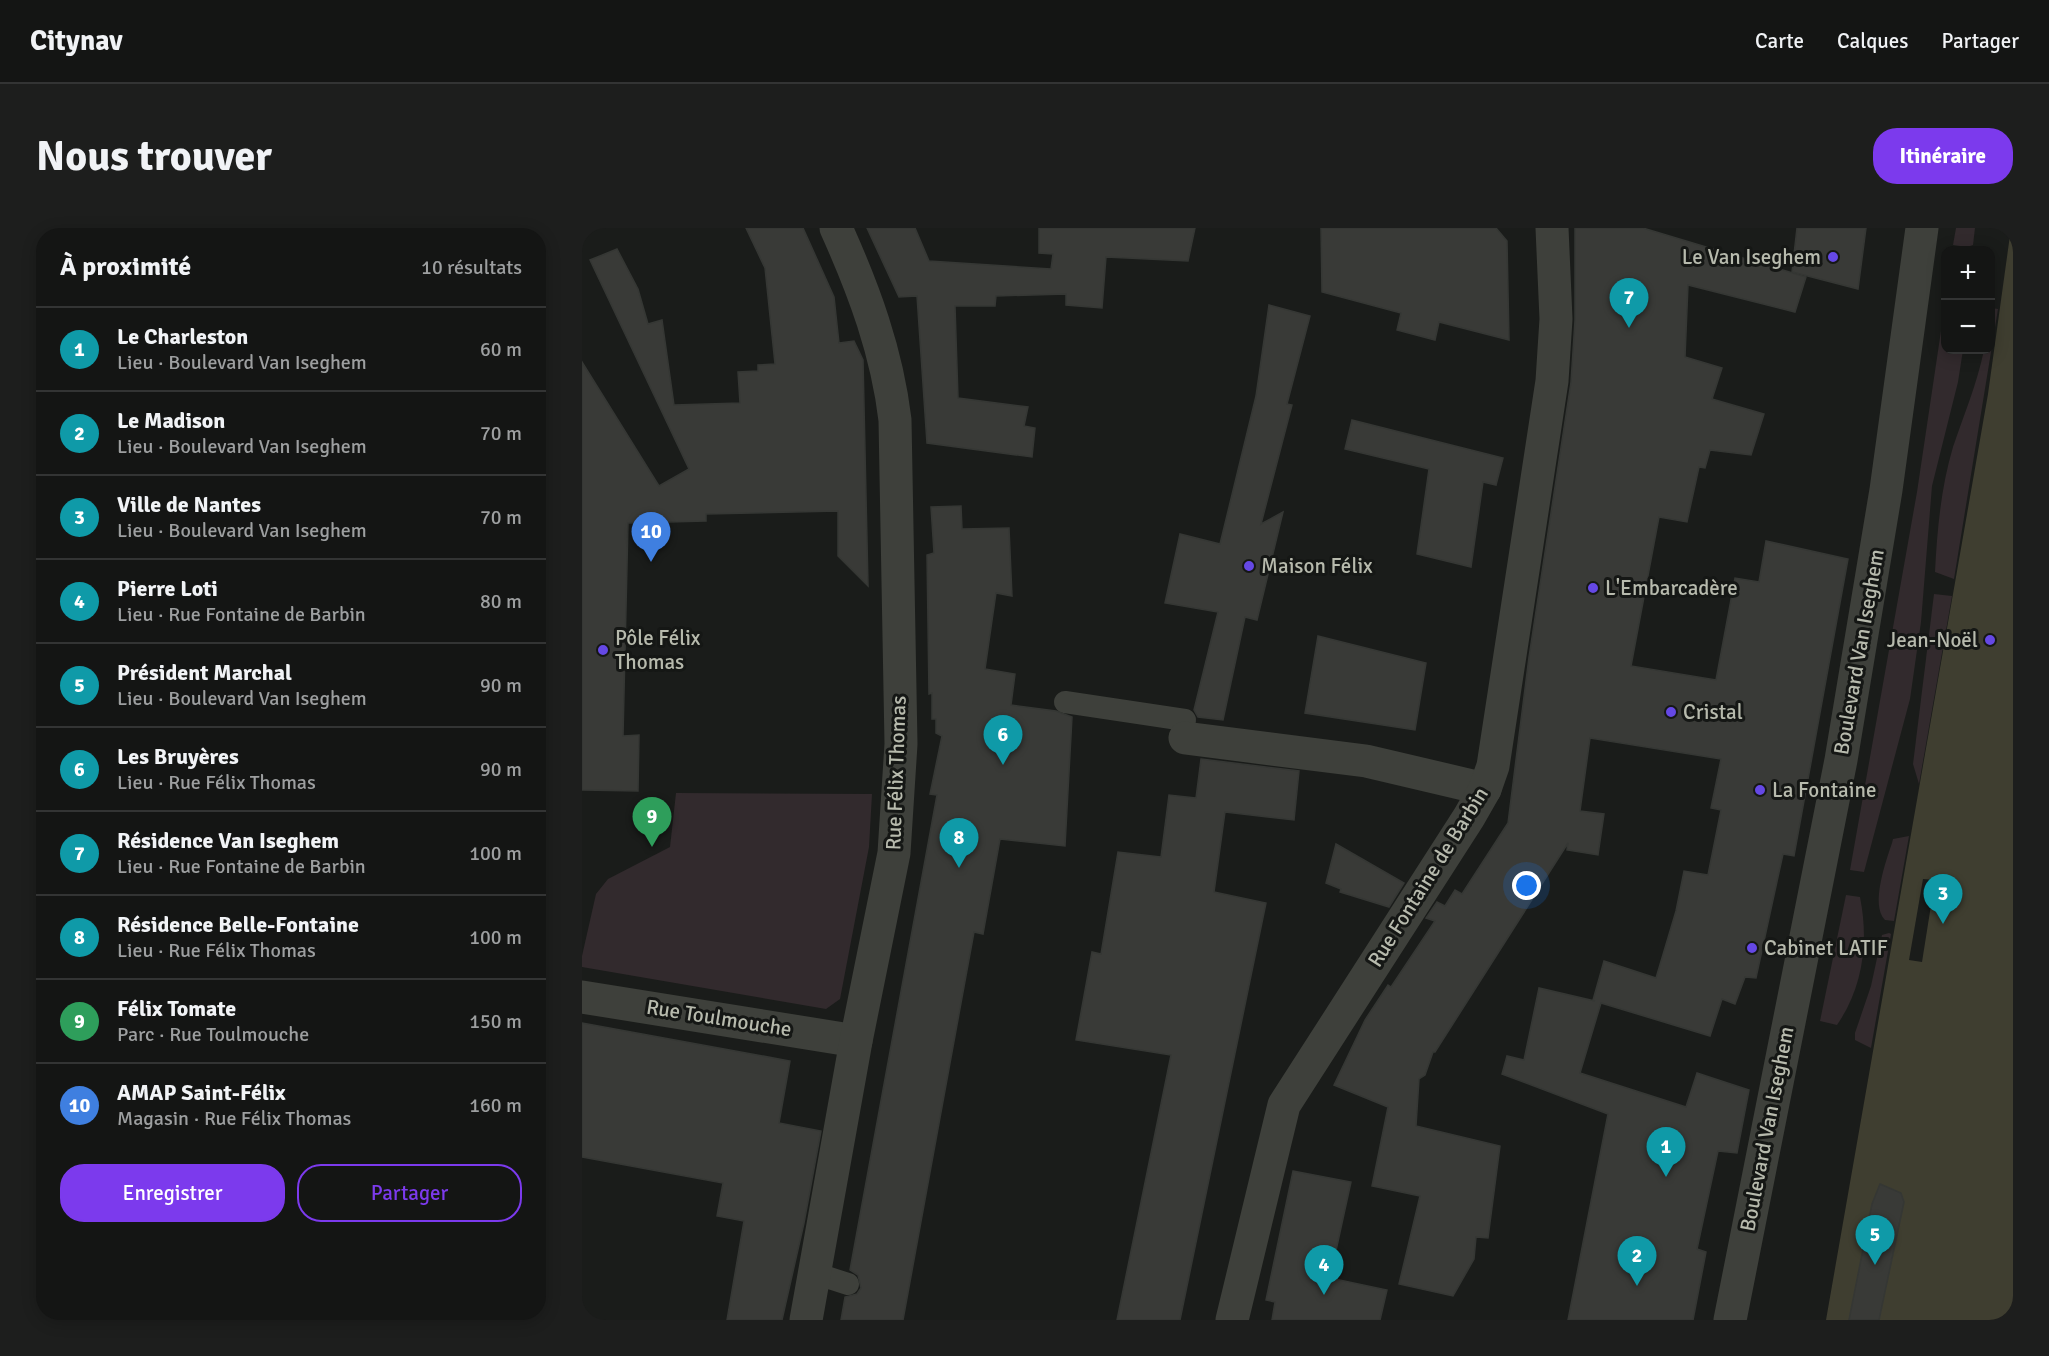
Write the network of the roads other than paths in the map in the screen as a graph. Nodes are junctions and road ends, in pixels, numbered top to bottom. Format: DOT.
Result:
graph roads {
  1 [pos="836,228"];
  2 [pos="1552,228"];
  3 [pos="1922,228"];
  4 [pos="1065,702"];
  5 [pos="1185,729"];
  6 [pos="1485,789"];
  7 [pos="582,997"];
  8 [pos="856,1041"];
  9 [pos="814,1273"];
  10 [pos="848,1284"];
  11 [pos="806,1320"];
  12 [pos="1232,1320"];
  13 [pos="1730,1320"];
  1 -- 8 [label="street, Rue Félix Thomas"];
  2 -- 6 [label="street, Rue Fontaine de Barbin"];
  3 -- 13 [label="street, Boulevard Van Iseghem"];
  4 -- 5 [label="lane"];
  5 -- 6 [label="street"];
  6 -- 12 [label="street, Rue Fontaine de Barbin"];
  7 -- 8 [label="street, Rue Toulmouche"];
  8 -- 9 [label="street, Rue Félix Thomas"];
  9 -- 10 [label="lane"];
  9 -- 11 [label="street, Rue Félix Thomas"];
}
